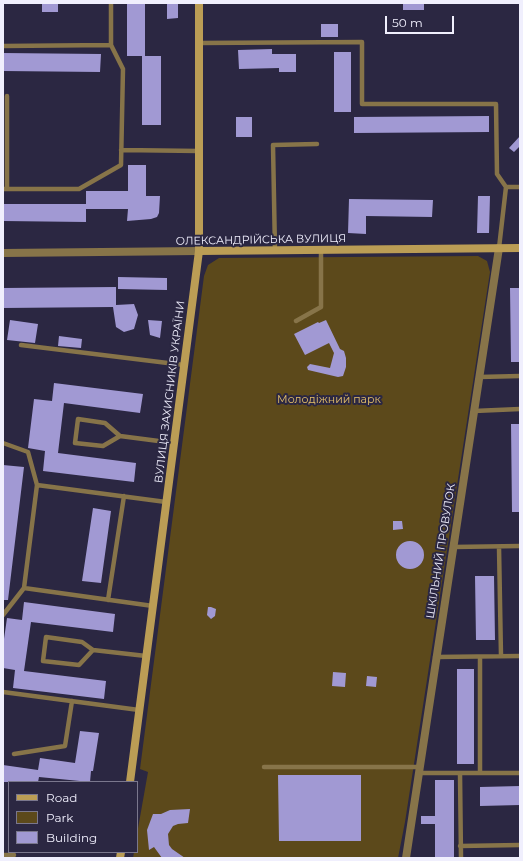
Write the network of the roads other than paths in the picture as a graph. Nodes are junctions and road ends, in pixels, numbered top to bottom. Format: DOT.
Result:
graph roads {
  1 [pos="111,3"];
  2 [pos="199,3"];
  3 [pos="199,43"];
  4 [pos="111,45"];
  5 [pos="3,46"];
  6 [pos="7,96"];
  7 [pos="317,144"];
  8 [pos="121,150"];
  9 [pos="199,151"];
  10 [pos="506,187"];
  11 [pos="520,187"];
  12 [pos="5,188"];
  13 [pos="499,248"];
  14 [pos="520,248"];
  15 [pos="321,250"];
  16 [pos="199,251"];
  17 [pos="275,251"];
  18 [pos="3,253"];
  19 [pos="296,321"];
  20 [pos="21,345"];
  21 [pos="184,365"];
  22 [pos="520,376"];
  23 [pos="479,377"];
  24 [pos="520,409"];
  25 [pos="474,411"];
  26 [pos="120,436"];
  27 [pos="3,443"];
  28 [pos="174,443"];
  29 [pos="36,486"];
  30 [pos="124,496"];
  31 [pos="166,502"];
  32 [pos="499,546"];
  33 [pos="520,546"];
  34 [pos="453,547"];
  35 [pos="24,588"];
  36 [pos="108,600"];
  37 [pos="153,606"];
  38 [pos="3,615"];
  39 [pos="94,650"];
  40 [pos="146,656"];
  41 [pos="480,656"];
  42 [pos="501,656"];
  43 [pos="520,656"];
  44 [pos="435,657"];
  45 [pos="3,692"];
  46 [pos="72,701"];
  47 [pos="139,710"];
  48 [pos="14,754"];
  49 [pos="264,767"];
  50 [pos="419,770"];
  51 [pos="460,773"];
  52 [pos="480,773"];
  53 [pos="520,773"];
  54 [pos="130,781"];
  55 [pos="520,845"];
  56 [pos="460,846"];
  57 [pos="3,855"];
  58 [pos="14,855"];
  59 [pos="406,858"];
  60 [pos="460,858"];
  1 -- 4 [label="lane"];
  2 -- 3 [label="main road, ВУЛИЦЯ ЗАХИСНИКІВ УКРАЇНИ"];
  3 -- 9 [label="main road, ВУЛИЦЯ ЗАХИСНИКІВ УКРАЇНИ"];
  3 -- 10 [label="lane"];
  4 -- 5 [label="lane"];
  4 -- 8 [label="lane"];
  6 -- 12 [label="lane"];
  7 -- 17 [label="lane"];
  8 -- 9 [label="lane"];
  8 -- 12 [label="lane"];
  9 -- 16 [label="main road, ВУЛИЦЯ ЗАХИСНИКІВ УКРАЇНИ"];
  10 -- 11 [label="lane"];
  10 -- 13 [label="lane"];
  13 -- 14 [label="main road, ОЛЕКСАНДРІЙСЬКА ВУЛИЦЯ"];
  13 -- 15 [label="main road, ОЛЕКСАНДРІЙСЬКА ВУЛИЦЯ"];
  13 -- 23 [label="street, ШКІЛЬНИЙ ПРОВУЛОК"];
  15 -- 17 [label="main road, ОЛЕКСАНДРІЙСЬКА ВУЛИЦЯ"];
  15 -- 19 [label="lane"];
  16 -- 17 [label="main road, ОЛЕКСАНДРІЙСЬКА ВУЛИЦЯ"];
  16 -- 18 [label="street, ОЛЕКСАНДРІЙСЬКА ВУЛИЦЯ"];
  16 -- 21 [label="main road, ВУЛИЦЯ ЗАХИСНИКІВ УКРАЇНИ"];
  20 -- 21 [label="lane"];
  21 -- 28 [label="main road, ВУЛИЦЯ ЗАХИСНИКІВ УКРАЇНИ"];
  22 -- 23 [label="lane"];
  23 -- 25 [label="street, ШКІЛЬНИЙ ПРОВУЛОК"];
  24 -- 25 [label="lane"];
  25 -- 34 [label="street, ШКІЛЬНИЙ ПРОВУЛОК"];
  26 -- 26 [label="lane"];
  26 -- 28 [label="lane"];
  27 -- 29 [label="lane"];
  28 -- 31 [label="main road, ВУЛИЦЯ ЗАХИСНИКІВ УКРАЇНИ"];
  29 -- 30 [label="lane"];
  29 -- 35 [label="lane"];
  30 -- 31 [label="lane"];
  30 -- 36 [label="lane"];
  31 -- 37 [label="main road, ВУЛИЦЯ ЗАХИСНИКІВ УКРАЇНИ"];
  32 -- 33 [label="lane"];
  32 -- 34 [label="lane"];
  32 -- 42 [label="lane"];
  34 -- 44 [label="street, ШКІЛЬНИЙ ПРОВУЛОК"];
  35 -- 36 [label="lane"];
  35 -- 38 [label="lane"];
  36 -- 37 [label="lane"];
  37 -- 40 [label="main road, ВУЛИЦЯ ЗАХИСНИКІВ УКРАЇНИ"];
  39 -- 39 [label="lane"];
  39 -- 40 [label="lane"];
  40 -- 47 [label="main road, ВУЛИЦЯ ЗАХИСНИКІВ УКРАЇНИ"];
  41 -- 42 [label="lane"];
  41 -- 44 [label="lane"];
  41 -- 52 [label="lane"];
  42 -- 43 [label="lane"];
  44 -- 50 [label="street, ШКІЛЬНИЙ ПРОВУЛОК"];
  45 -- 46 [label="lane"];
  46 -- 47 [label="lane"];
  46 -- 48 [label="lane"];
  47 -- 54 [label="main road, ВУЛИЦЯ ЗАХИСНИКІВ УКРАЇНИ"];
  49 -- 50 [label="lane"];
  50 -- 51 [label="lane"];
  50 -- 59 [label="street, ШКІЛЬНИЙ ПРОВУЛОК"];
  51 -- 52 [label="lane"];
  51 -- 56 [label="lane"];
  52 -- 53 [label="lane"];
  55 -- 56 [label="lane"];
  56 -- 60 [label="lane"];
  57 -- 58 [label="lane"];
}
